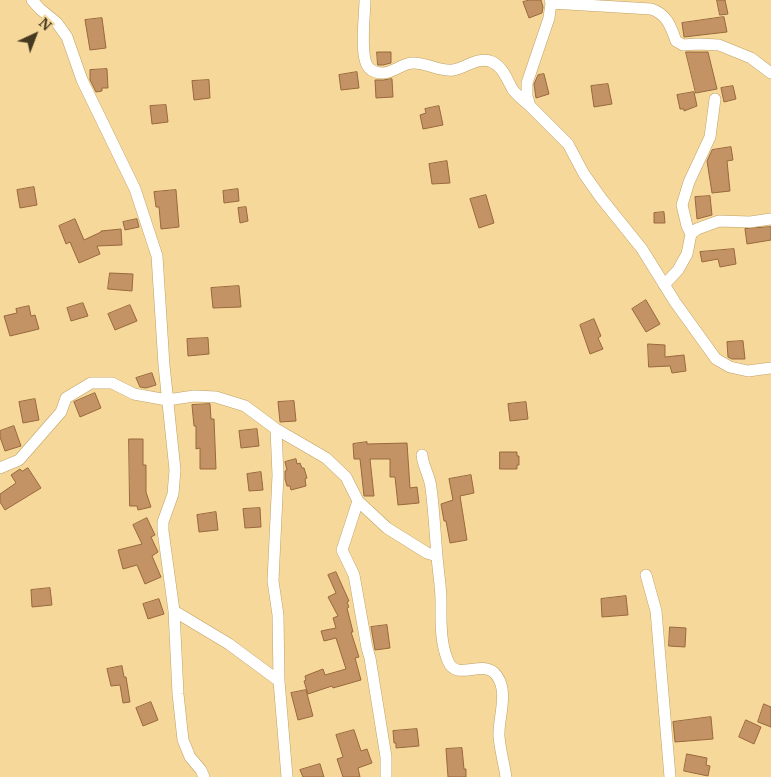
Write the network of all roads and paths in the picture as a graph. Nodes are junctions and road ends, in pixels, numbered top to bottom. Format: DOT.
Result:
graph roads {
  1 [pos="32,0"];
  2 [pos="365,0"];
  3 [pos="551,2"];
  4 [pos="653,4"];
  5 [pos="771,73"];
  6 [pos="715,99"];
  7 [pos="530,106"];
  8 [pos="771,219"];
  9 [pos="691,234"];
  10 [pos="664,285"];
  11 [pos="771,368"];
  12 [pos="167,400"];
  13 [pos="276,429"];
  14 [pos="422,455"];
  15 [pos="0,468"];
  16 [pos="358,501"];
  17 [pos="437,556"];
  18 [pos="646,575"];
  19 [pos="174,611"];
  20 [pos="279,681"];
  21 [pos="204,777"];
  22 [pos="287,777"];
  23 [pos="386,777"];
  24 [pos="506,777"];
  25 [pos="670,777"];
  1 -- 12 [label="street"];
  2 -- 7 [label="street"];
  3 -- 4 [label="street"];
  3 -- 7 [label="street"];
  4 -- 5 [label="street"];
  6 -- 9 [label="street"];
  7 -- 10 [label="street"];
  8 -- 9 [label="street"];
  9 -- 10 [label="street"];
  10 -- 11 [label="street"];
  12 -- 13 [label="street"];
  12 -- 15 [label="street"];
  12 -- 19 [label="street"];
  13 -- 16 [label="street"];
  13 -- 20 [label="street"];
  14 -- 17 [label="street"];
  16 -- 17 [label="street"];
  16 -- 23 [label="street"];
  17 -- 24 [label="street"];
  18 -- 25 [label="street"];
  19 -- 20 [label="street"];
  19 -- 21 [label="street"];
  20 -- 22 [label="street"];
}
